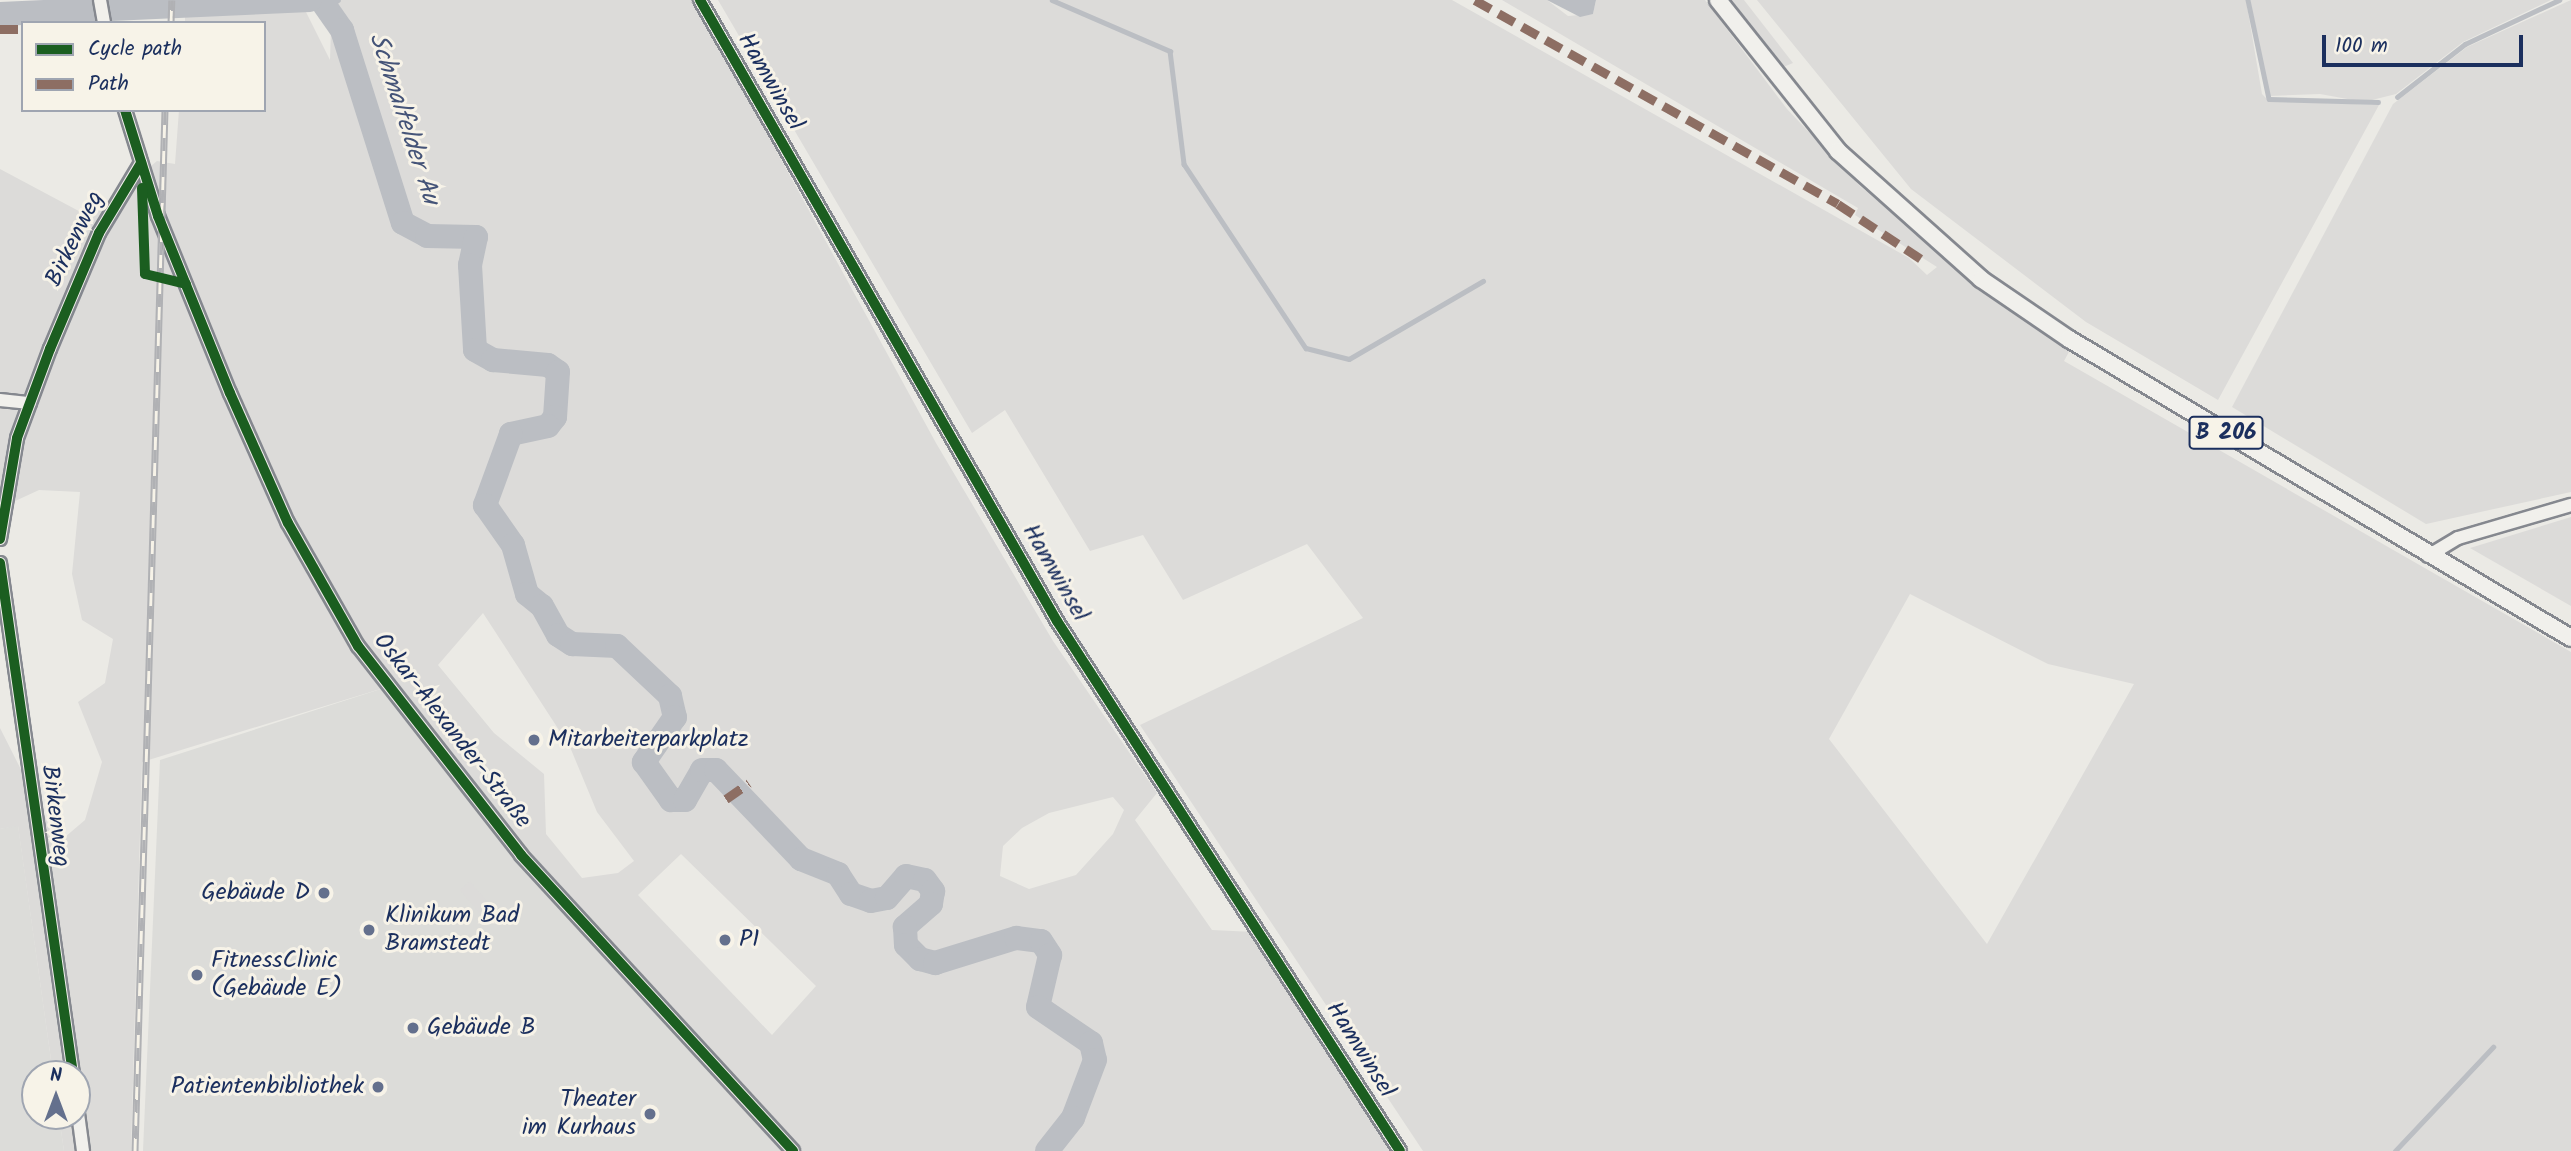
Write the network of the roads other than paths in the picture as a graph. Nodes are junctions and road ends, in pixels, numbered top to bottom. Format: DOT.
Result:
graph roads {
  1 [pos="100,0"];
  2 [pos="700,0"];
  3 [pos="1717,0"];
  4 [pos="103,19"];
  5 [pos="126,112"];
  6 [pos="141,163"];
  7 [pos="0,400"];
  8 [pos="30,403"];
  9 [pos="2571,505"];
  10 [pos="0,539"];
  11 [pos="2428,556"];
  12 [pos="0,563"];
  13 [pos="2571,638"];
  14 [pos="5,651"];
  15 [pos="71,1060"];
  16 [pos="80,1130"];
  17 [pos="83,1151"];
  18 [pos="793,1151"];
  19 [pos="1400,1151"];
  1 -- 4 [label="street"];
  2 -- 19 [label="street, Hamwinsel"];
  3 -- 11 [label="main road, B 206"];
  5 -- 6 [label="street, Oskar-Alexander-Straße"];
  6 -- 8 [label="street, Birkenweg"];
  6 -- 18 [label="street, Oskar-Alexander-Straße"];
  7 -- 8 [label="street"];
  8 -- 10 [label="street, Birkenweg"];
  9 -- 11 [label="street"];
  11 -- 13 [label="main road, B 206"];
  12 -- 14 [label="street, Birkenweg"];
  14 -- 15 [label="street, Birkenweg"];
  16 -- 17 [label="street"];
}
